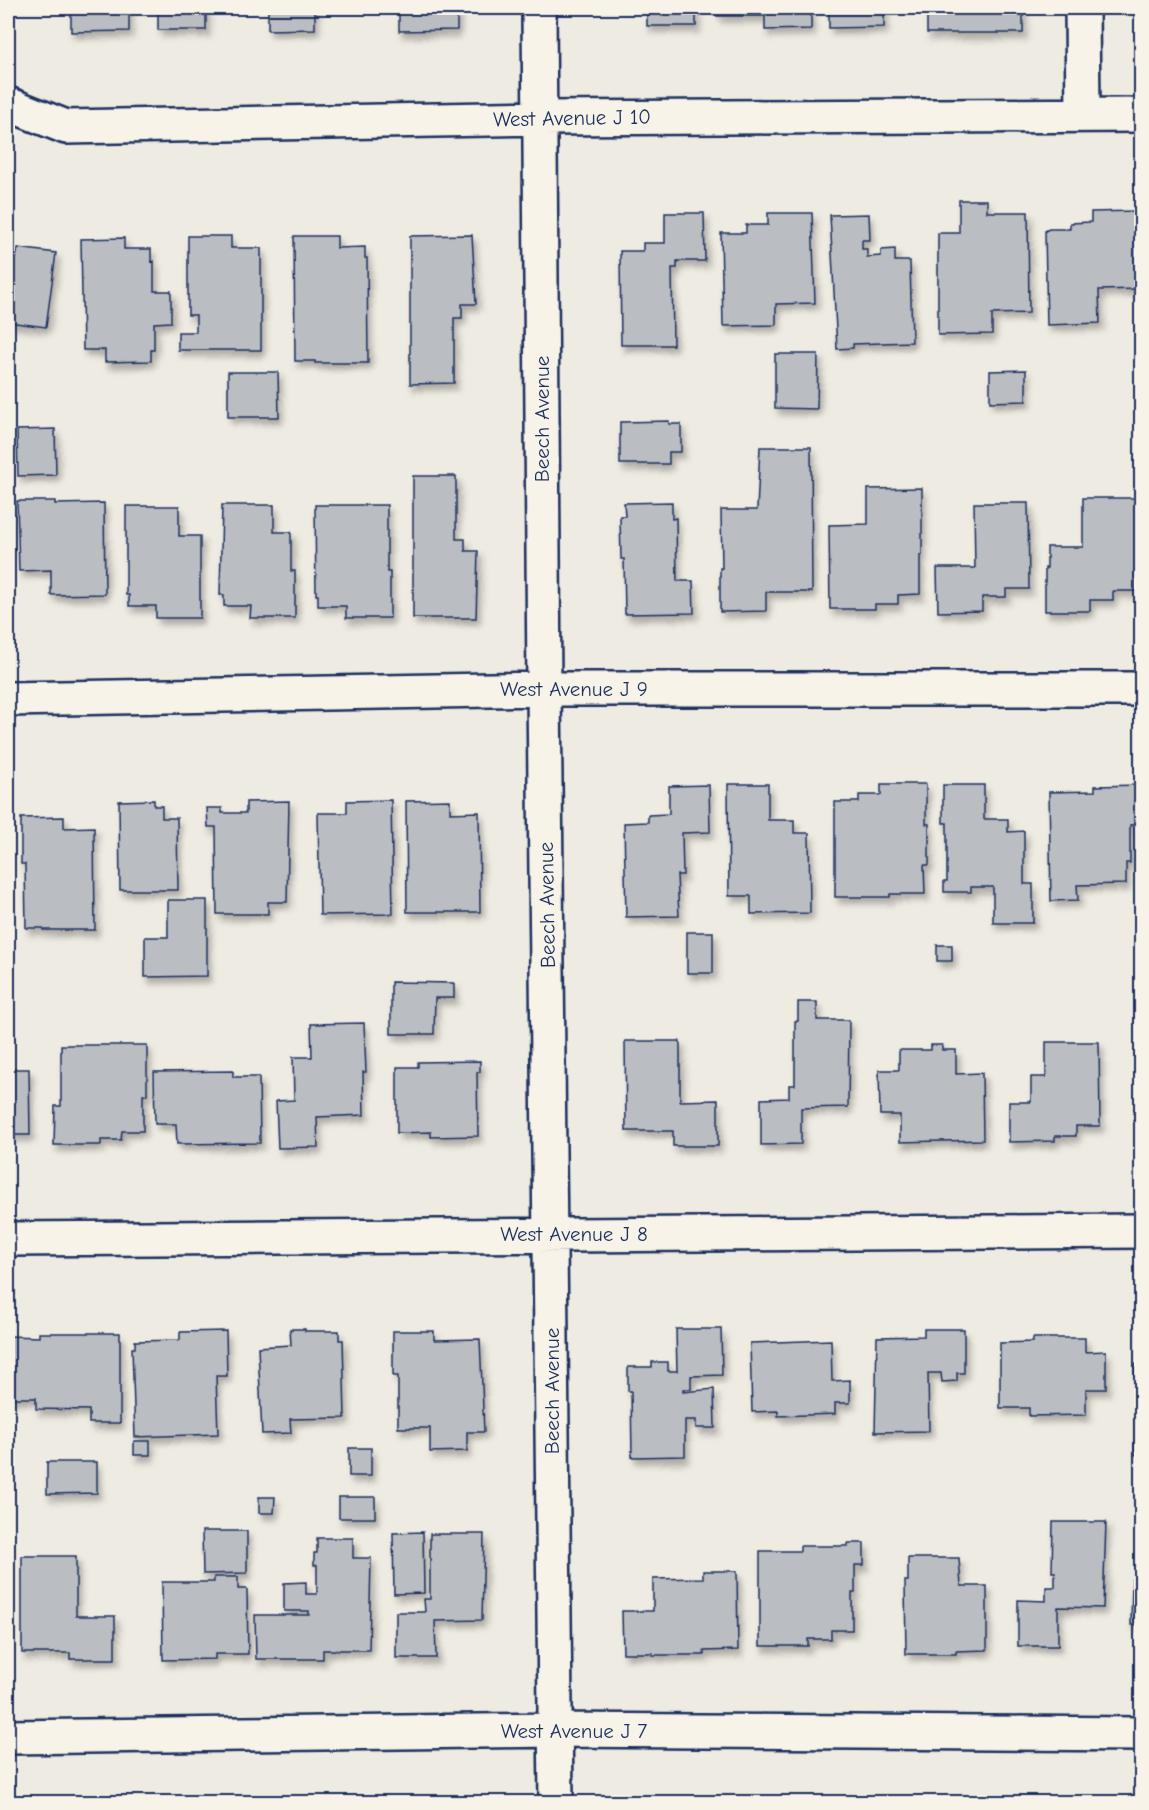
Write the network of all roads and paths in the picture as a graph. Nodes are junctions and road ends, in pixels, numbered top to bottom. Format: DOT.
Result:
graph roads {
  1 [pos="539,8"];
  2 [pos="1082,8"];
  3 [pos="8,104"];
  4 [pos="1083,114"];
  5 [pos="1142,116"];
  6 [pos="540,118"];
  7 [pos="544,689"];
  8 [pos="1142,689"];
  9 [pos="8,699"];
  10 [pos="1142,1231"];
  11 [pos="551,1234"];
  12 [pos="8,1239"];
  13 [pos="555,1730"];
  14 [pos="1142,1734"];
  15 [pos="8,1737"];
  16 [pos="556,1803"];
  1 -- 6 [label="street, Beech Avenue"];
  2 -- 4 [label="street"];
  3 -- 6 [label="street, West Avenue J 10"];
  4 -- 5 [label="street, West Avenue J 10"];
  4 -- 6 [label="street, West Avenue J 10"];
  6 -- 7 [label="street, Beech Avenue"];
  7 -- 8 [label="street, West Avenue J 9"];
  7 -- 9 [label="street, West Avenue J 9"];
  7 -- 11 [label="street, Beech Avenue"];
  10 -- 11 [label="street, West Avenue J 8"];
  11 -- 12 [label="street, West Avenue J 8"];
  11 -- 13 [label="street, Beech Avenue"];
  13 -- 14 [label="street, West Avenue J 7"];
  13 -- 15 [label="street, West Avenue J 7"];
  13 -- 16 [label="street, Beech Avenue"];
}
